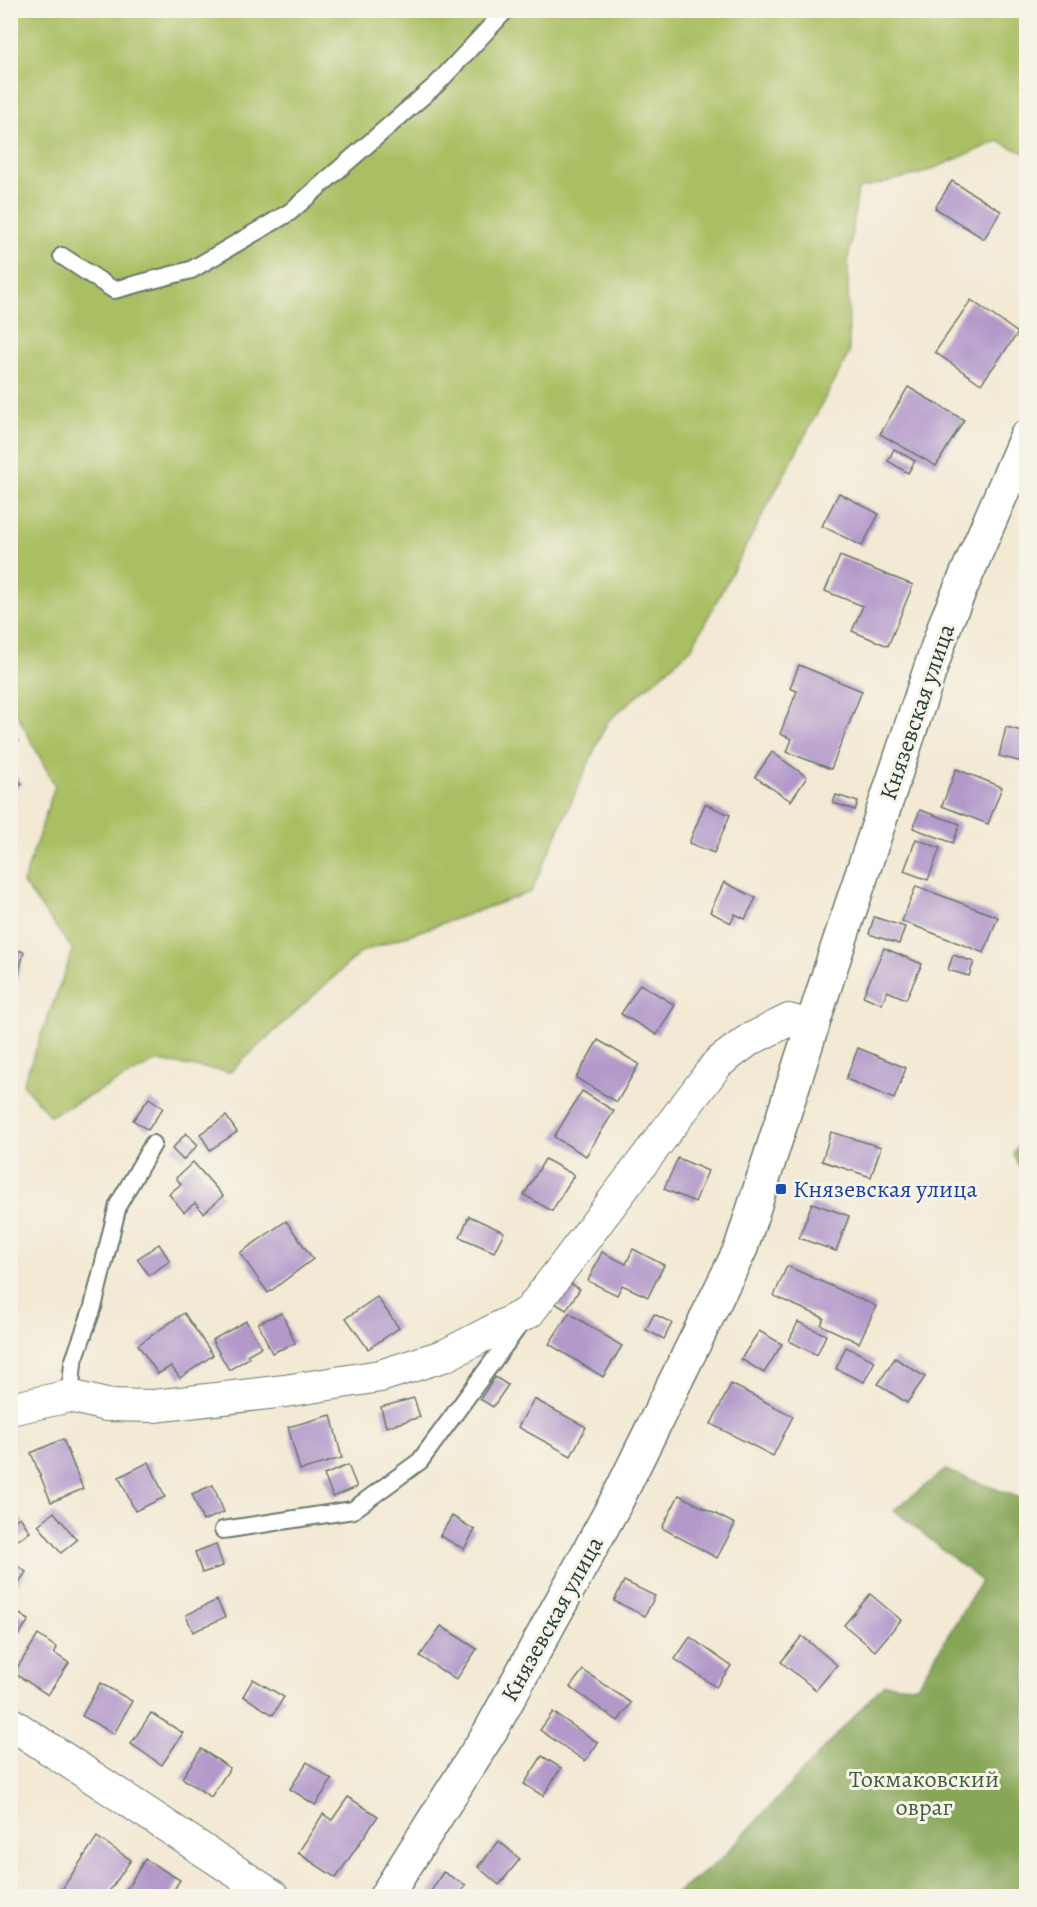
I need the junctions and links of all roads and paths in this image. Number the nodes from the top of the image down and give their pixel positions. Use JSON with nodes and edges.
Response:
{"nodes":[{"id":1,"x":506,"y":10,"type":"edge"},
{"id":2,"x":62,"y":256,"type":"dead end"},
{"id":3,"x":1026,"y":436,"type":"edge"},
{"id":4,"x":813,"y":1027,"type":"junction"},
{"id":5,"x":153,"y":1144,"type":"dead end"},
{"id":6,"x":529,"y":1312,"type":"junction"},
{"id":7,"x":70,"y":1396,"type":"junction"},
{"id":8,"x":10,"y":1409,"type":"edge"},
{"id":9,"x":223,"y":1530,"type":"dead end"},
{"id":10,"x":10,"y":1723,"type":"edge"},
{"id":11,"x":273,"y":1896,"type":"edge"},
{"id":12,"x":386,"y":1896,"type":"edge"}],
"edges":[{"from":1,"to":2,"type":"lane"},
{"from":3,"to":4,"type":"street","name":"Князевская улица"},
{"from":4,"to":6,"type":"street"},
{"from":4,"to":12,"type":"street","name":"Князевская улица"},
{"from":5,"to":7,"type":"lane"},
{"from":6,"to":7,"type":"street"},
{"from":6,"to":9,"type":"lane"},
{"from":7,"to":8,"type":"street"},
{"from":10,"to":11,"type":"street"}]}
